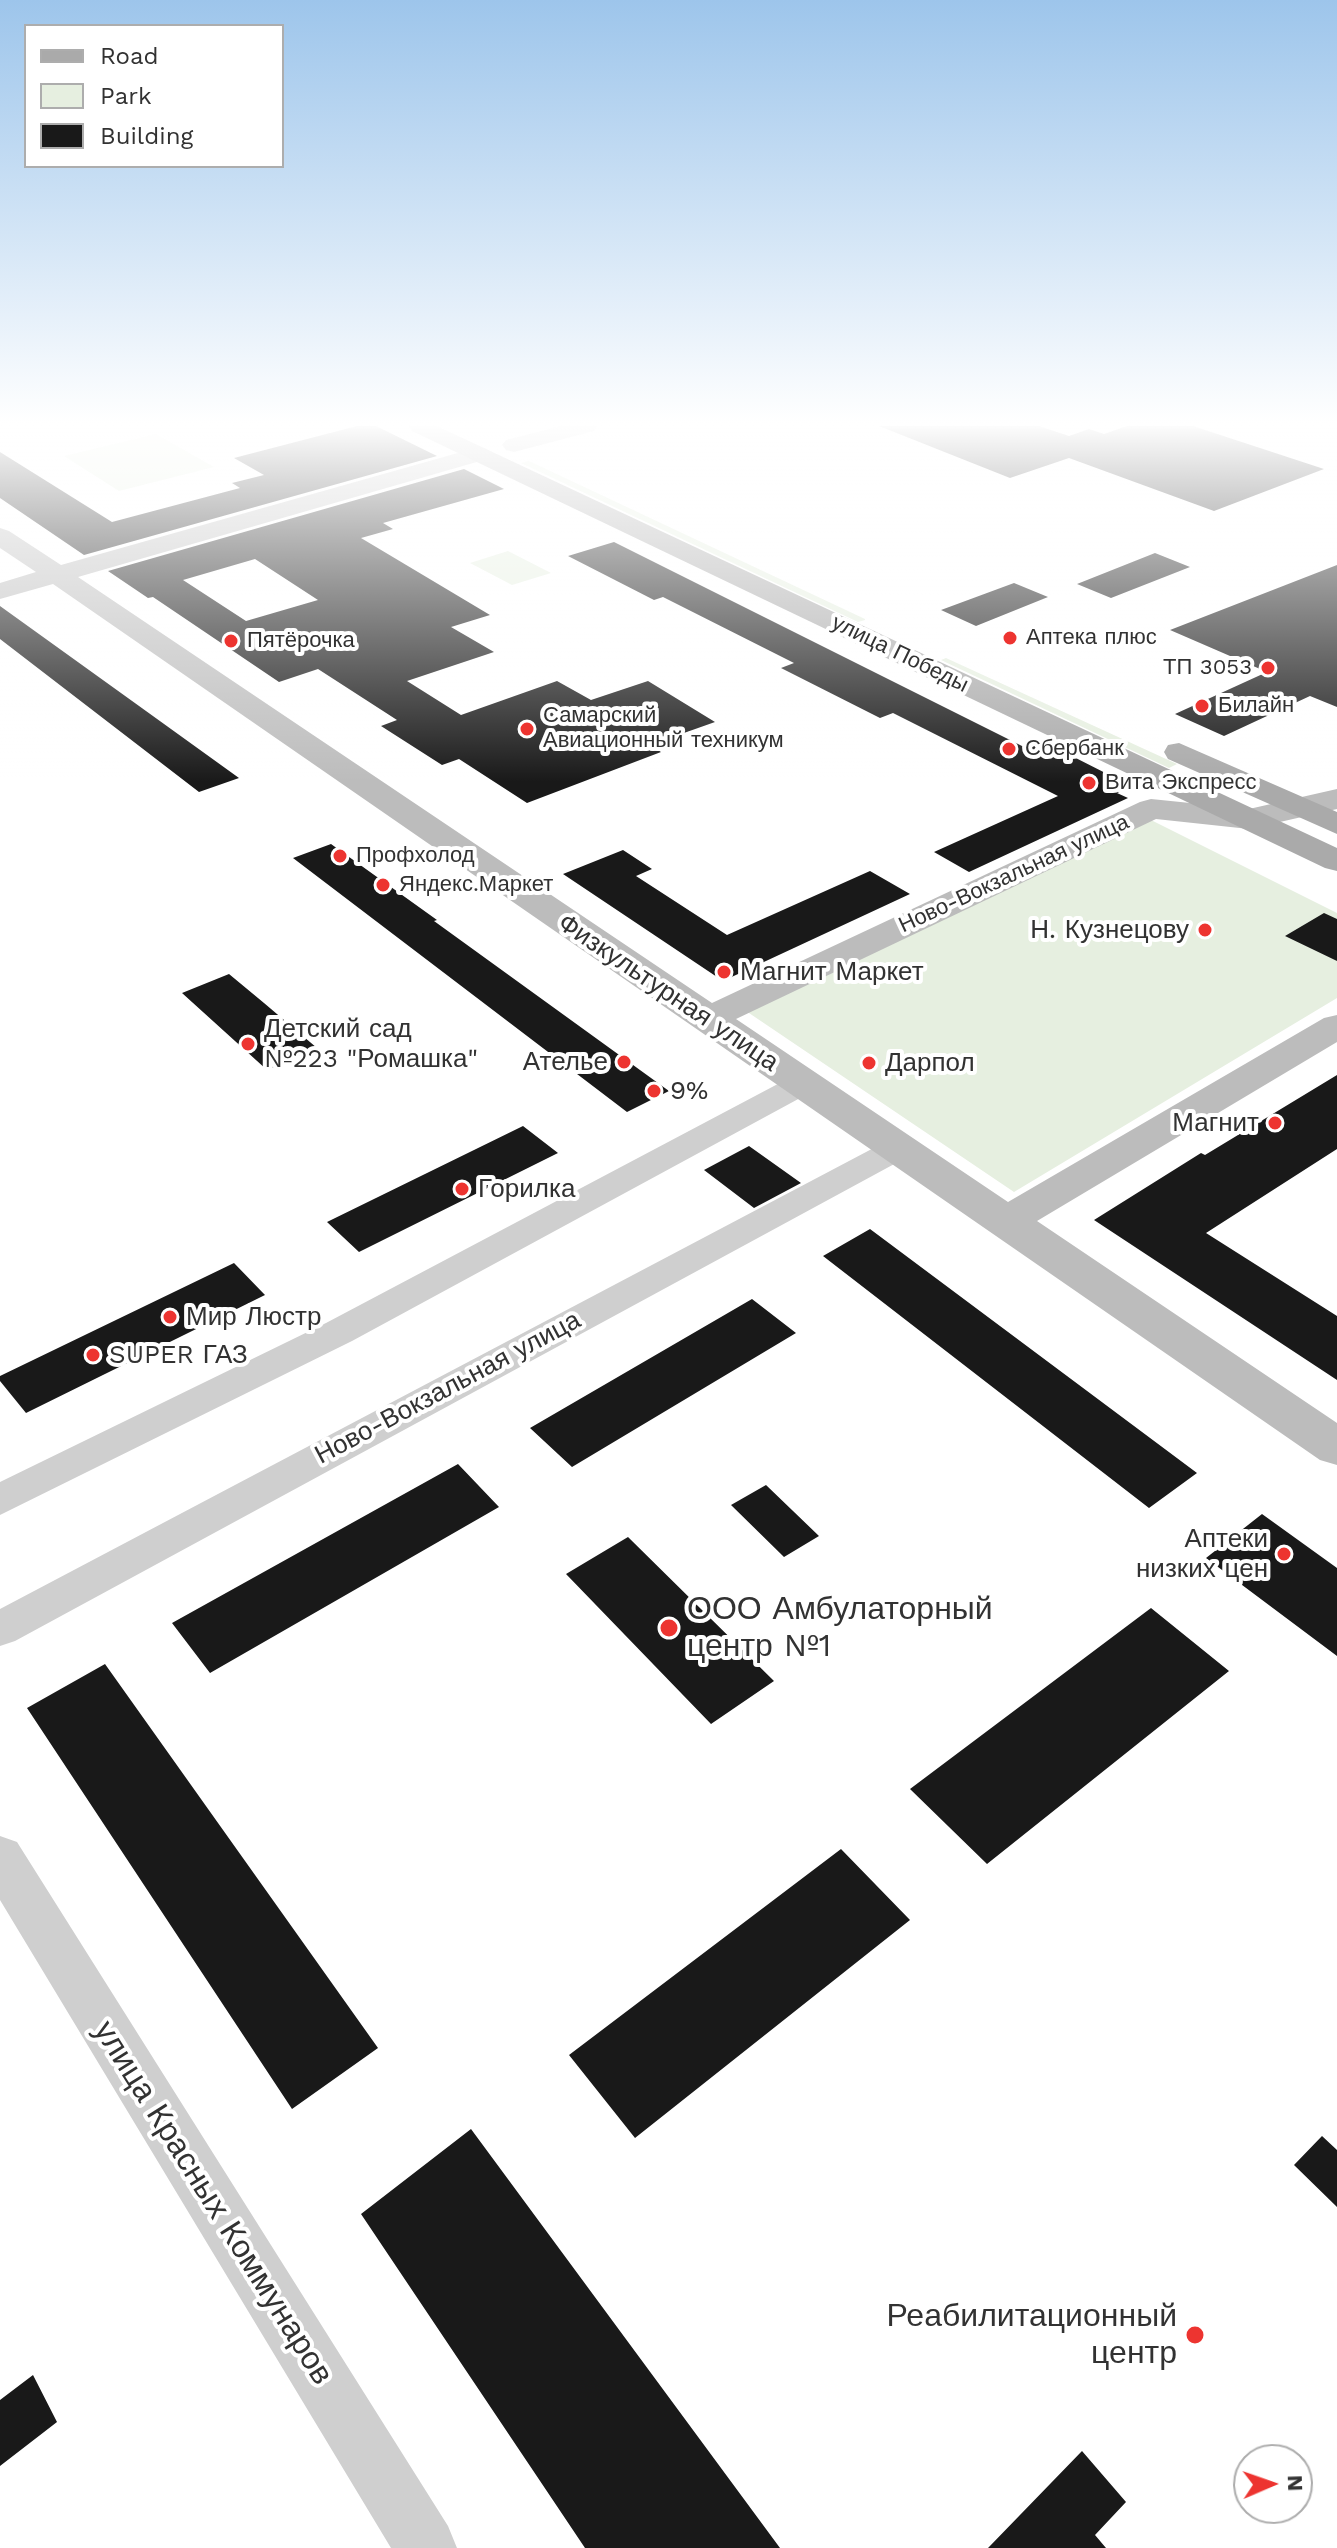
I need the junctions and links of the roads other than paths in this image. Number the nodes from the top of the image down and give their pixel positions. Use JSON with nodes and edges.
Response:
{"nodes":[{"id":1,"x":13,"y":545,"type":"edge"},
{"id":2,"x":163,"y":545,"type":"edge"},
{"id":3,"x":671,"y":545,"type":"edge"},
{"id":4,"x":58,"y":575,"type":"junction"},
{"id":5,"x":0,"y":591,"type":"edge"},
{"id":6,"x":884,"y":616,"type":"dead end"},
{"id":7,"x":850,"y":630,"type":"junction"},
{"id":8,"x":948,"y":645,"type":"dead end"},
{"id":9,"x":910,"y":659,"type":"junction"},
{"id":10,"x":1150,"y":739,"type":"dead end"},
{"id":11,"x":1337,"y":799,"type":"edge"},
{"id":12,"x":1301,"y":808,"type":"junction"},
{"id":13,"x":1249,"y":819,"type":"junction"},
{"id":14,"x":1337,"y":824,"type":"edge"},
{"id":15,"x":1337,"y":861,"type":"edge"},
{"id":16,"x":707,"y":1019,"type":"junction"},
{"id":17,"x":1337,"y":1026,"type":"edge"},
{"id":18,"x":802,"y":1084,"type":"junction"},
{"id":19,"x":897,"y":1149,"type":"junction"},
{"id":20,"x":1006,"y":1221,"type":"junction"},
{"id":21,"x":1337,"y":1447,"type":"edge"},
{"id":22,"x":0,"y":1500,"type":"edge"},
{"id":23,"x":0,"y":1629,"type":"edge"},
{"id":24,"x":0,"y":1857,"type":"edge"},
{"id":25,"x":426,"y":2548,"type":"edge"}],
"edges":[{"from":1,"to":4,"type":"street","name":"Физкультурная улица"},
{"from":2,"to":4,"type":"street"},
{"from":3,"to":7,"type":"main road","name":"улица Победы"},
{"from":4,"to":5,"type":"street"},
{"from":4,"to":16,"type":"street","name":"Физкультурная улица"},
{"from":6,"to":7,"type":"main road"},
{"from":7,"to":9,"type":"main road","name":"улица Победы"},
{"from":8,"to":9,"type":"main road"},
{"from":9,"to":13,"type":"main road","name":"улица Победы"},
{"from":10,"to":12,"type":"main road"},
{"from":11,"to":12,"type":"street","name":"Ново-Вокзальная улица"},
{"from":12,"to":13,"type":"street","name":"Ново-Вокзальная улица"},
{"from":12,"to":14,"type":"main road"},
{"from":13,"to":15,"type":"main road","name":"улица Победы"},
{"from":13,"to":16,"type":"street","name":"Ново-Вокзальная улица"},
{"from":16,"to":18,"type":"street","name":"Физкультурная улица"},
{"from":17,"to":20,"type":"street"},
{"from":18,"to":19,"type":"street","name":"Физкультурная улица"},
{"from":18,"to":22,"type":"street"},
{"from":19,"to":20,"type":"street","name":"Физкультурная улица"},
{"from":19,"to":23,"type":"street","name":"Ново-Вокзальная улица"},
{"from":20,"to":21,"type":"street","name":"Физкультурная улица"},
{"from":24,"to":25,"type":"street","name":"улица Красных Коммунаров"}]}
